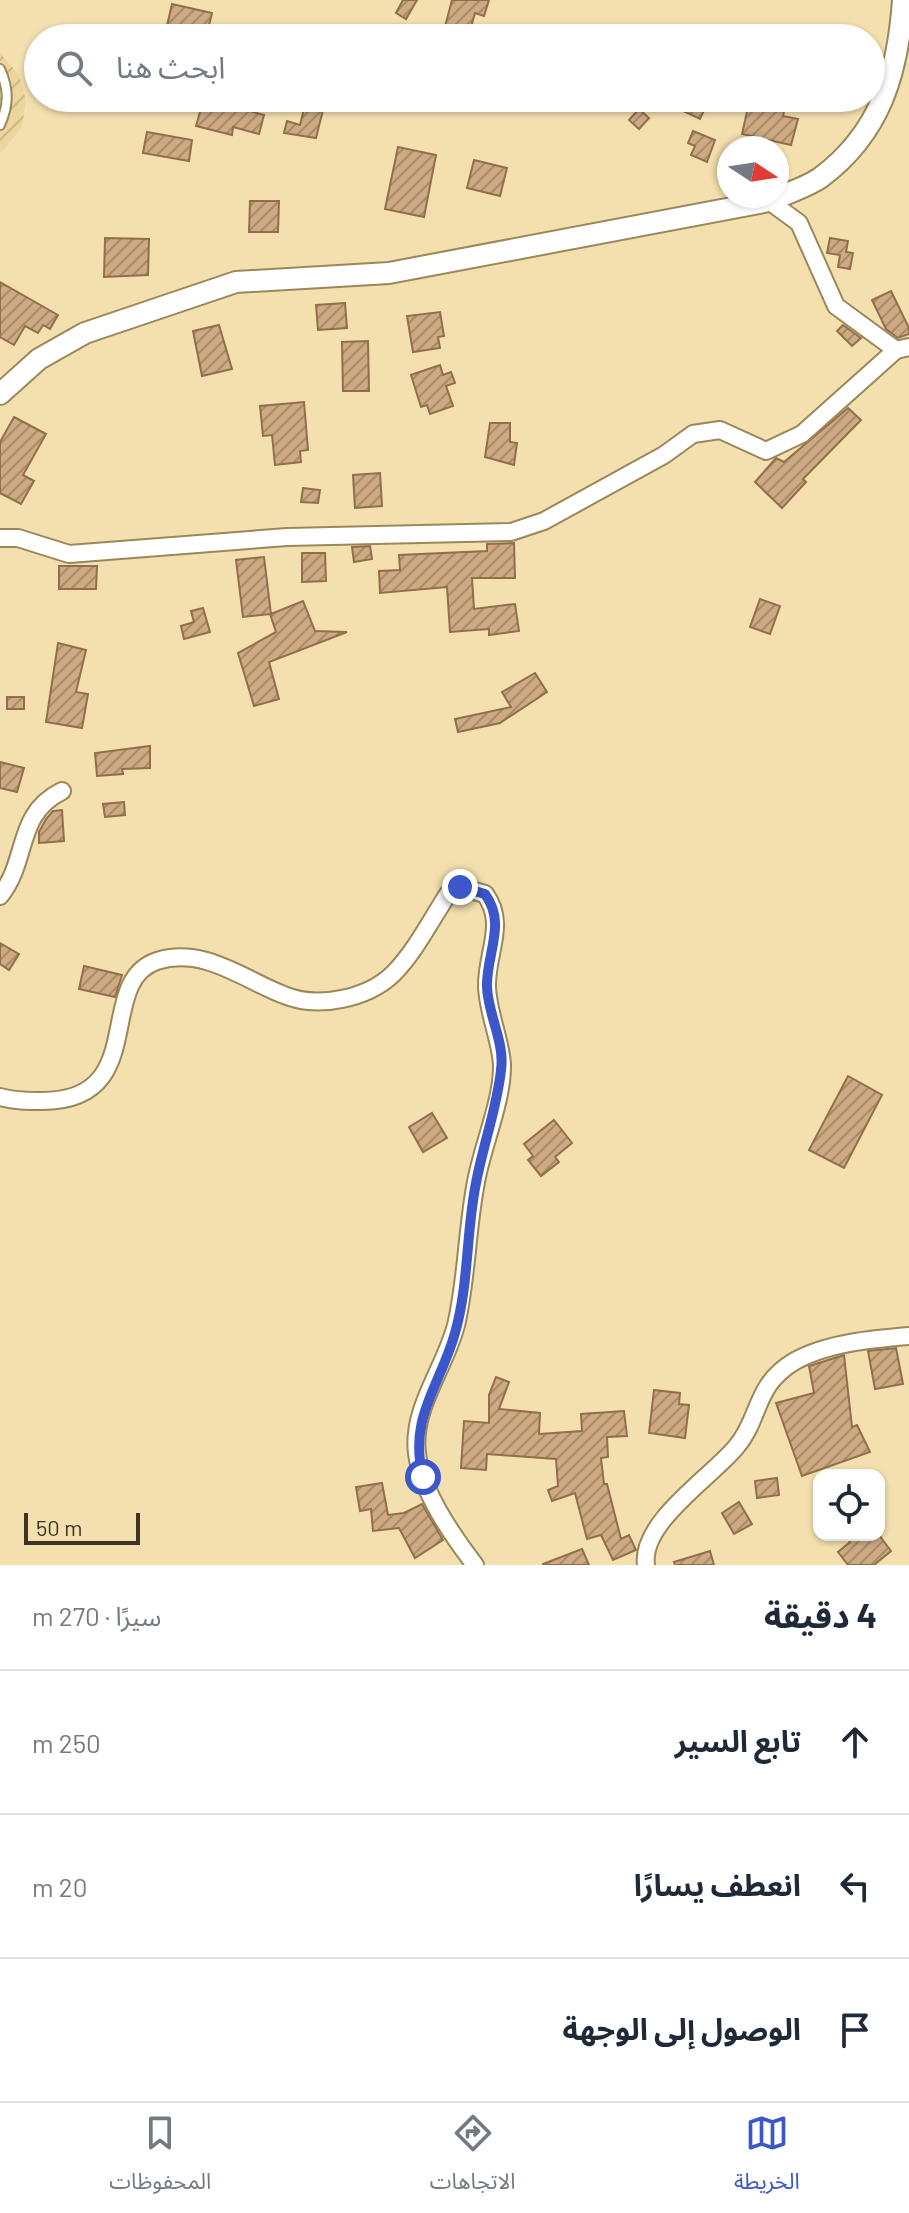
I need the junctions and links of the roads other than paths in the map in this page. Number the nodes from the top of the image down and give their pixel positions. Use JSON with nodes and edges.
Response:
{"nodes":[{"id":1,"x":903,"y":0,"type":"edge"},
{"id":2,"x":0,"y":69,"type":"edge"},
{"id":3,"x":885,"y":99,"type":"edge"},
{"id":4,"x":878,"y":112,"type":"edge"},
{"id":5,"x":0,"y":125,"type":"edge"},
{"id":6,"x":789,"y":192,"type":"edge"},
{"id":7,"x":732,"y":208,"type":"edge"},
{"id":8,"x":779,"y":208,"type":"edge"},
{"id":9,"x":903,"y":348,"type":"edge"},
{"id":10,"x":0,"y":394,"type":"edge"},
{"id":11,"x":0,"y":538,"type":"edge"},
{"id":12,"x":62,"y":791,"type":"dead end"},
{"id":13,"x":0,"y":896,"type":"edge"},
{"id":14,"x":0,"y":1097,"type":"edge"},
{"id":15,"x":909,"y":1336,"type":"edge"},
{"id":16,"x":475,"y":1565,"type":"edge"},
{"id":17,"x":646,"y":1565,"type":"edge"}],
"edges":[{"from":1,"to":3,"type":"street"},
{"from":2,"to":5,"type":"lane"},
{"from":4,"to":6,"type":"street"},
{"from":7,"to":10,"type":"street"},
{"from":8,"to":9,"type":"street"},
{"from":9,"to":11,"type":"street"},
{"from":12,"to":13,"type":"street"},
{"from":14,"to":16,"type":"street"},
{"from":15,"to":17,"type":"street"}]}
